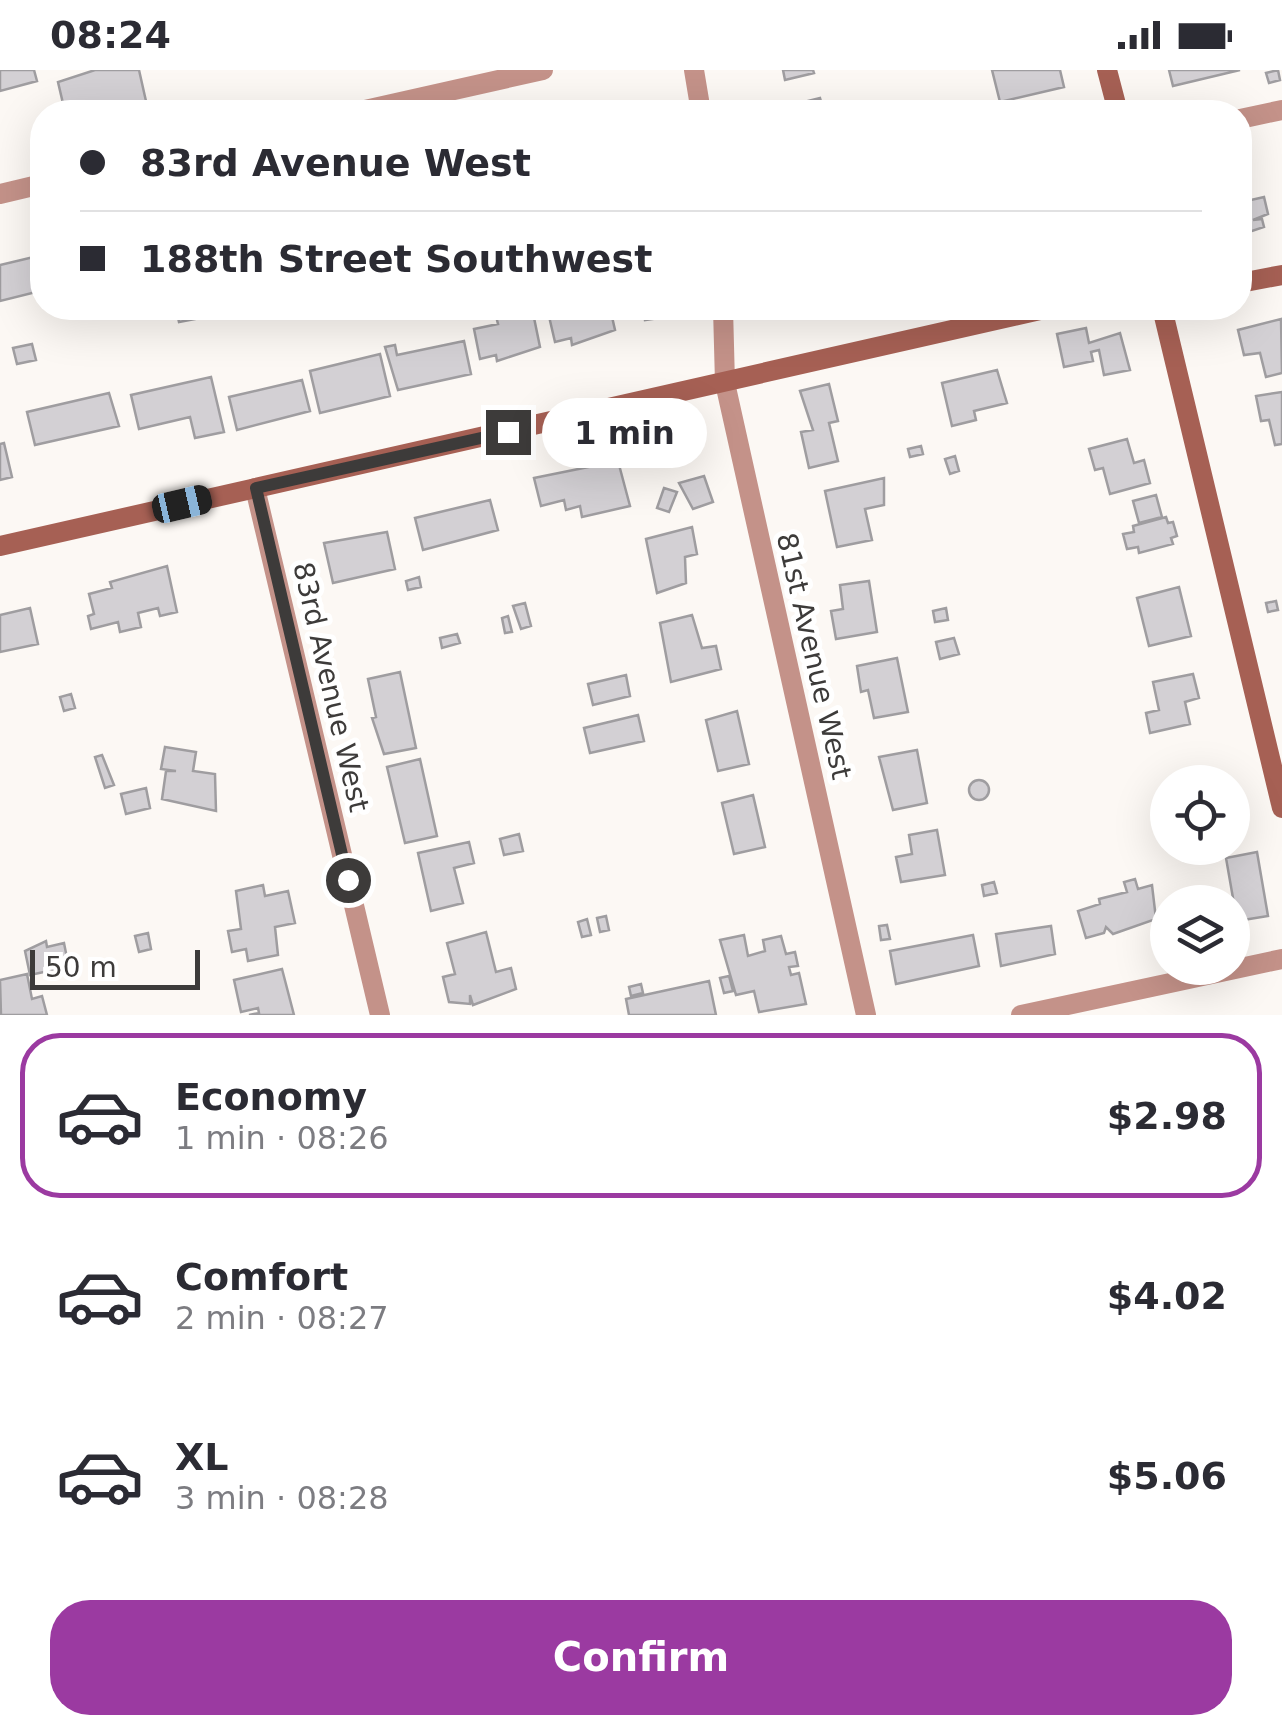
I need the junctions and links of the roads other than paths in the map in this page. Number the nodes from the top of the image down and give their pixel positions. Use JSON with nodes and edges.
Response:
{"nodes":[{"id":1,"x":543,"y":70,"type":"edge"},
{"id":2,"x":694,"y":70,"type":"edge"},
{"id":3,"x":1107,"y":70,"type":"edge"},
{"id":4,"x":409,"y":100,"type":"edge"},
{"id":5,"x":699,"y":100,"type":"edge"},
{"id":6,"x":1115,"y":100,"type":"edge"},
{"id":7,"x":1282,"y":110,"type":"edge"},
{"id":8,"x":1252,"y":116,"type":"edge"},
{"id":9,"x":30,"y":187,"type":"edge"},
{"id":10,"x":0,"y":194,"type":"edge"},
{"id":11,"x":1282,"y":275,"type":"edge"},
{"id":12,"x":1252,"y":280,"type":"edge"},
{"id":13,"x":723,"y":320,"type":"edge"},
{"id":14,"x":998,"y":320,"type":"edge"},
{"id":15,"x":1165,"y":320,"type":"edge"},
{"id":16,"x":725,"y":384,"type":"junction"},
{"id":17,"x":256,"y":488,"type":"junction"},
{"id":18,"x":0,"y":546,"type":"edge"},
{"id":19,"x":1278,"y":774,"type":"edge"},
{"id":20,"x":1282,"y":808,"type":"edge"},
{"id":21,"x":1282,"y":959,"type":"edge"},
{"id":22,"x":380,"y":1015,"type":"edge"},
{"id":23,"x":866,"y":1015,"type":"edge"},
{"id":24,"x":1021,"y":1015,"type":"edge"}],
"edges":[{"from":1,"to":4,"type":"street"},
{"from":2,"to":5,"type":"street"},
{"from":3,"to":6,"type":"street"},
{"from":7,"to":8,"type":"street"},
{"from":9,"to":10,"type":"street"},
{"from":11,"to":12,"type":"street"},
{"from":13,"to":16,"type":"street","name":"81st Avenue West"},
{"from":14,"to":16,"type":"street"},
{"from":15,"to":19,"type":"street"},
{"from":16,"to":17,"type":"street"},
{"from":16,"to":23,"type":"street","name":"81st Avenue West"},
{"from":17,"to":18,"type":"street"},
{"from":17,"to":22,"type":"street","name":"83rd Avenue West"},
{"from":19,"to":20,"type":"street"},
{"from":21,"to":24,"type":"street"}]}
